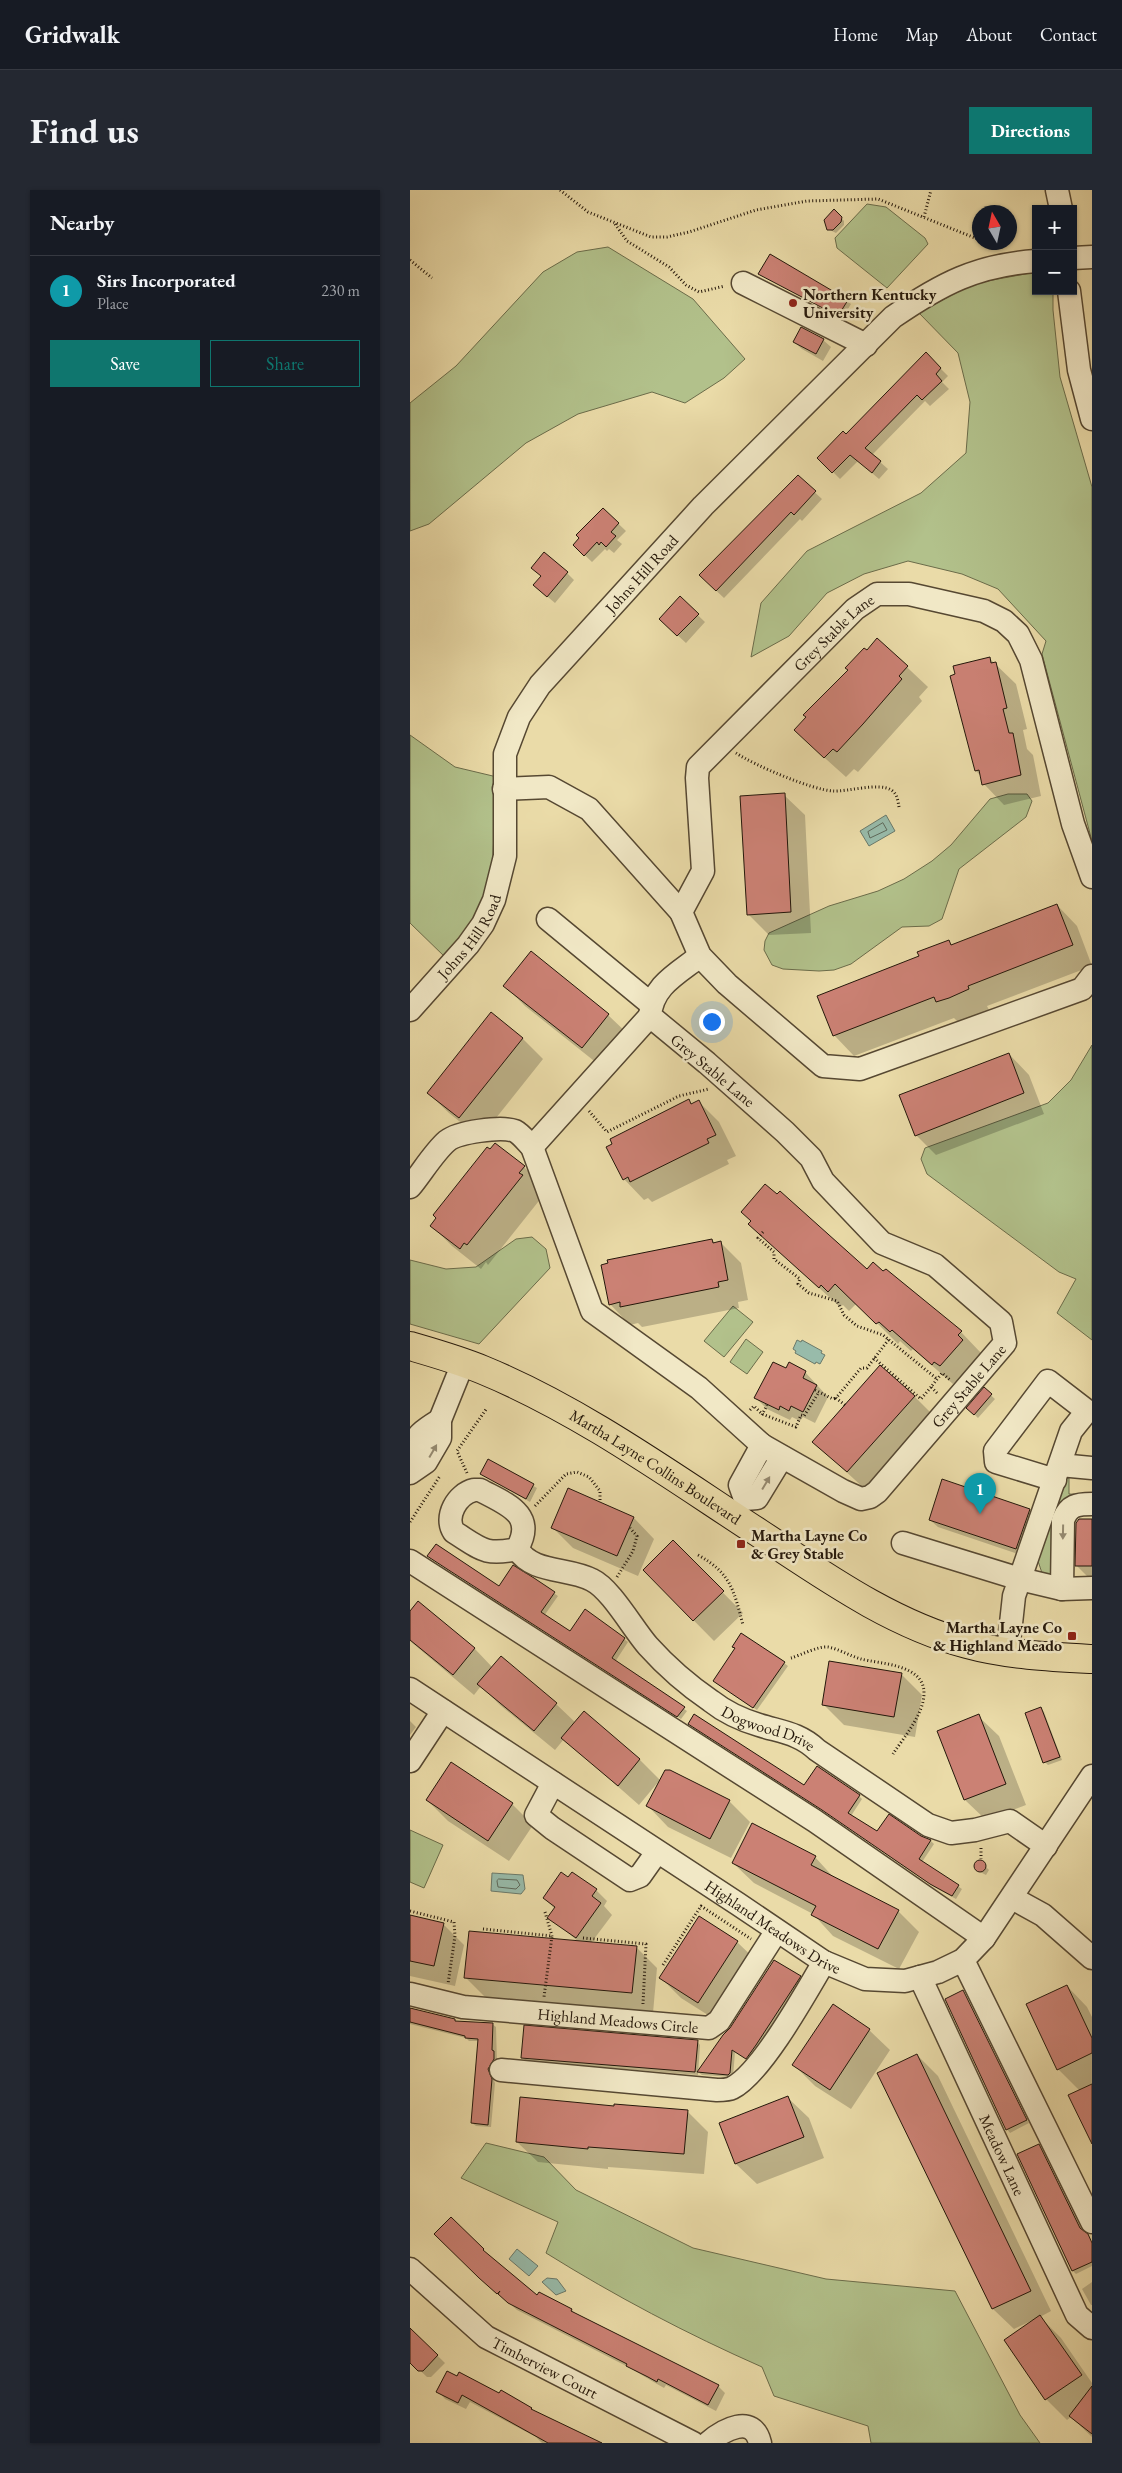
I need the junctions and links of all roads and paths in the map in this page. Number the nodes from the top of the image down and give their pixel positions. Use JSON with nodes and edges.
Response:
{"nodes":[{"id":1,"x":560,"y":190,"type":"edge"},
{"id":2,"x":931,"y":190,"type":"edge"},
{"id":3,"x":1057,"y":190,"type":"edge"},
{"id":4,"x":1060,"y":205,"type":"edge"},
{"id":5,"x":924,"y":217,"type":"junction"},
{"id":6,"x":615,"y":224,"type":"junction"},
{"id":7,"x":972,"y":237,"type":"edge"},
{"id":8,"x":1092,"y":257,"type":"edge"},
{"id":9,"x":1077,"y":258,"type":"edge"},
{"id":10,"x":410,"y":260,"type":"edge"},
{"id":11,"x":1032,"y":261,"type":"edge"},
{"id":12,"x":432,"y":278,"type":"dead end"},
{"id":13,"x":743,"y":283,"type":"joint"},
{"id":14,"x":1070,"y":295,"type":"edge"},
{"id":15,"x":866,"y":345,"type":"junction"},
{"id":16,"x":1092,"y":419,"type":"edge"},
{"id":17,"x":721,"y":743,"type":"junction"},
{"id":18,"x":504,"y":789,"type":"junction"},
{"id":19,"x":899,"y":807,"type":"dead end"},
{"id":20,"x":1092,"y":878,"type":"edge"},
{"id":21,"x":681,"y":912,"type":"junction"},
{"id":22,"x":548,"y":919,"type":"dead end"},
{"id":23,"x":700,"y":956,"type":"junction"},
{"id":24,"x":1092,"y":976,"type":"edge"},
{"id":25,"x":410,"y":1010,"type":"edge"},
{"id":26,"x":650,"y":1010,"type":"junction"},
{"id":27,"x":727,"y":1080,"type":"junction"},
{"id":28,"x":577,"y":1097,"type":"junction"},
{"id":29,"x":532,"y":1147,"type":"junction"},
{"id":30,"x":410,"y":1187,"type":"edge"},
{"id":31,"x":763,"y":1232,"type":"dead end"},
{"id":32,"x":889,"y":1340,"type":"junction"},
{"id":33,"x":410,"y":1346,"type":"edge"},
{"id":34,"x":874,"y":1358,"type":"junction"},
{"id":35,"x":463,"y":1363,"type":"junction"},
{"id":36,"x":937,"y":1379,"type":"dead end"},
{"id":37,"x":931,"y":1387,"type":"dead end"},
{"id":38,"x":815,"y":1390,"type":"dead end"},
{"id":39,"x":819,"y":1392,"type":"junction"},
{"id":40,"x":836,"y":1398,"type":"junction"},
{"id":41,"x":845,"y":1405,"type":"dead end"},
{"id":42,"x":487,"y":1408,"type":"dead end"},
{"id":43,"x":440,"y":1420,"type":"junction"},
{"id":44,"x":738,"y":1423,"type":"junction"},
{"id":45,"x":762,"y":1445,"type":"junction"},
{"id":46,"x":457,"y":1451,"type":"junction"},
{"id":47,"x":410,"y":1453,"type":"edge"},
{"id":48,"x":782,"y":1457,"type":"junction"},
{"id":49,"x":452,"y":1459,"type":"dead end"},
{"id":50,"x":1092,"y":1468,"type":"edge"},
{"id":51,"x":410,"y":1473,"type":"edge"},
{"id":52,"x":442,"y":1475,"type":"dead end"},
{"id":53,"x":474,"y":1490,"type":"junction"},
{"id":54,"x":600,"y":1502,"type":"dead end"},
{"id":55,"x":1092,"y":1504,"type":"edge"},
{"id":56,"x":740,"y":1508,"type":"junction"},
{"id":57,"x":522,"y":1520,"type":"junction"},
{"id":58,"x":410,"y":1522,"type":"edge"},
{"id":59,"x":630,"y":1528,"type":"dead end"},
{"id":60,"x":903,"y":1543,"type":"dead end"},
{"id":61,"x":517,"y":1549,"type":"junction"},
{"id":62,"x":698,"y":1555,"type":"dead end"},
{"id":63,"x":410,"y":1561,"type":"edge"},
{"id":64,"x":1020,"y":1579,"type":"junction"},
{"id":65,"x":1092,"y":1588,"type":"edge"},
{"id":66,"x":1062,"y":1589,"type":"junction"},
{"id":67,"x":607,"y":1592,"type":"junction"},
{"id":68,"x":742,"y":1625,"type":"dead end"},
{"id":69,"x":1008,"y":1652,"type":"junction"},
{"id":70,"x":791,"y":1658,"type":"dead end"},
{"id":71,"x":1092,"y":1659,"type":"edge"},
{"id":72,"x":410,"y":1689,"type":"edge"},
{"id":73,"x":443,"y":1711,"type":"junction"},
{"id":74,"x":893,"y":1754,"type":"dead end"},
{"id":75,"x":410,"y":1761,"type":"edge"},
{"id":76,"x":1092,"y":1776,"type":"edge"},
{"id":77,"x":553,"y":1783,"type":"junction"},
{"id":78,"x":1046,"y":1846,"type":"junction"},
{"id":79,"x":657,"y":1852,"type":"junction"},
{"id":80,"x":1012,"y":1898,"type":"junction"},
{"id":81,"x":410,"y":1911,"type":"edge"},
{"id":82,"x":545,"y":1912,"type":"dead end"},
{"id":83,"x":483,"y":1929,"type":"dead end"},
{"id":84,"x":552,"y":1936,"type":"junction"},
{"id":85,"x":583,"y":1938,"type":"dead end"},
{"id":86,"x":984,"y":1938,"type":"junction"},
{"id":87,"x":772,"y":1940,"type":"junction"},
{"id":88,"x":1092,"y":1958,"type":"edge"},
{"id":89,"x":962,"y":1960,"type":"junction"},
{"id":90,"x":824,"y":1962,"type":"junction"},
{"id":91,"x":663,"y":1965,"type":"dead end"},
{"id":92,"x":920,"y":1977,"type":"junction"},
{"id":93,"x":410,"y":1994,"type":"edge"},
{"id":94,"x":445,"y":2002,"type":"junction"},
{"id":95,"x":542,"y":2012,"type":"junction"},
{"id":96,"x":642,"y":2022,"type":"junction"},
{"id":97,"x":501,"y":2070,"type":"dead end"},
{"id":98,"x":1092,"y":2222,"type":"edge"},
{"id":99,"x":410,"y":2269,"type":"edge"},
{"id":100,"x":1092,"y":2328,"type":"edge"},
{"id":101,"x":692,"y":2443,"type":"edge"},
{"id":102,"x":708,"y":2443,"type":"edge"},
{"id":103,"x":760,"y":2443,"type":"edge"}],
"edges":[{"from":1,"to":6,"type":"path"},
{"from":2,"to":5,"type":"path"},
{"from":3,"to":4,"type":"street"},
{"from":5,"to":6,"type":"path"},
{"from":5,"to":7,"type":"path"},
{"from":6,"to":13,"type":"path"},
{"from":8,"to":9,"type":"street"},
{"from":10,"to":12,"type":"path"},
{"from":11,"to":15,"type":"street","name":"Johns Hill Road"},
{"from":13,"to":15,"type":"street"},
{"from":14,"to":16,"type":"street"},
{"from":15,"to":18,"type":"street","name":"Johns Hill Road"},
{"from":17,"to":19,"type":"path"},
{"from":17,"to":20,"type":"street","name":"Grey Stable Lane"},
{"from":17,"to":21,"type":"street","name":"Grey Stable Lane"},
{"from":18,"to":21,"type":"street"},
{"from":18,"to":25,"type":"street","name":"Johns Hill Road"},
{"from":21,"to":23,"type":"street"},
{"from":22,"to":26,"type":"street","name":"Grey Stable Lane"},
{"from":23,"to":24,"type":"street"},
{"from":23,"to":26,"type":"street"},
{"from":26,"to":27,"type":"street","name":"Grey Stable Lane"},
{"from":26,"to":28,"type":"street"},
{"from":27,"to":28,"type":"path"},
{"from":27,"to":48,"type":"street","name":"Grey Stable Lane"},
{"from":28,"to":29,"type":"street"},
{"from":29,"to":30,"type":"street","name":"Grey Stable Lane"},
{"from":29,"to":44,"type":"street","name":"Grey Stable Lane"},
{"from":31,"to":32,"type":"path"},
{"from":32,"to":34,"type":"path"},
{"from":32,"to":36,"type":"path"},
{"from":33,"to":35,"type":"main road","name":"Martha Layne Collins Boulevard"},
{"from":34,"to":37,"type":"path"},
{"from":34,"to":40,"type":"path"},
{"from":35,"to":43,"type":"street"},
{"from":35,"to":56,"type":"main road","name":"Martha Layne Collins Boulevard"},
{"from":38,"to":39,"type":"path"},
{"from":39,"to":40,"type":"path"},
{"from":39,"to":44,"type":"path"},
{"from":40,"to":41,"type":"path"},
{"from":42,"to":46,"type":"path"},
{"from":43,"to":47,"type":"street"},
{"from":51,"to":43,"type":"street","one_way":true},
{"from":44,"to":45,"type":"street","name":"Grey Stable Lane"},
{"from":45,"to":48,"type":"street","name":"Grey Stable Lane"},
{"from":45,"to":56,"type":"street"},
{"from":46,"to":49,"type":"path"},
{"from":46,"to":53,"type":"path"},
{"from":56,"to":48,"type":"street","one_way":true},
{"from":50,"to":64,"type":"street"},
{"from":52,"to":58,"type":"path"},
{"from":53,"to":57,"type":"street"},
{"from":53,"to":61,"type":"street"},
{"from":54,"to":57,"type":"path"},
{"from":55,"to":66,"type":"street","one_way":true},
{"from":56,"to":69,"type":"main road","name":"Martha Layne Collins Boulevard"},
{"from":57,"to":61,"type":"street"},
{"from":59,"to":67,"type":"path"},
{"from":60,"to":64,"type":"street"},
{"from":61,"to":67,"type":"street","name":"Dogwood Drive"},
{"from":62,"to":68,"type":"path"},
{"from":63,"to":86,"type":"street"},
{"from":64,"to":66,"type":"street"},
{"from":64,"to":69,"type":"street"},
{"from":65,"to":66,"type":"street"},
{"from":67,"to":78,"type":"street","name":"Dogwood Drive"},
{"from":69,"to":71,"type":"main road","name":"Martha Layne Collins Boulevard"},
{"from":70,"to":74,"type":"path"},
{"from":72,"to":73,"type":"street","name":"Highland Meadows Drive"},
{"from":73,"to":75,"type":"street"},
{"from":73,"to":77,"type":"street","name":"Highland Meadows Drive"},
{"from":76,"to":78,"type":"street","name":"Highland Meadows Drive"},
{"from":77,"to":79,"type":"street","name":"Highland Meadows Drive"},
{"from":77,"to":79,"type":"street"},
{"from":78,"to":80,"type":"street","name":"Highland Meadows Drive"},
{"from":79,"to":87,"type":"street","name":"Highland Meadows Drive"},
{"from":80,"to":86,"type":"street","name":"Highland Meadows Drive"},
{"from":80,"to":88,"type":"street"},
{"from":81,"to":94,"type":"path"},
{"from":82,"to":84,"type":"path"},
{"from":83,"to":84,"type":"path"},
{"from":84,"to":95,"type":"path"},
{"from":85,"to":96,"type":"path"},
{"from":86,"to":89,"type":"street","name":"Highland Meadows Drive"},
{"from":87,"to":90,"type":"street","name":"Highland Meadows Drive"},
{"from":87,"to":91,"type":"path"},
{"from":87,"to":96,"type":"street","name":"Highland Meadows Circle"},
{"from":89,"to":92,"type":"street","name":"Highland Meadows Drive"},
{"from":89,"to":98,"type":"street"},
{"from":90,"to":92,"type":"street","name":"Highland Meadows Drive"},
{"from":90,"to":97,"type":"street"},
{"from":92,"to":100,"type":"street","name":"Meadow Lane"},
{"from":93,"to":94,"type":"street","name":"Highland Meadows Circle"},
{"from":94,"to":95,"type":"street","name":"Highland Meadows Circle"},
{"from":95,"to":96,"type":"street","name":"Highland Meadows Circle"},
{"from":99,"to":101,"type":"street","name":"Timberview Court"},
{"from":102,"to":103,"type":"street"}]}
